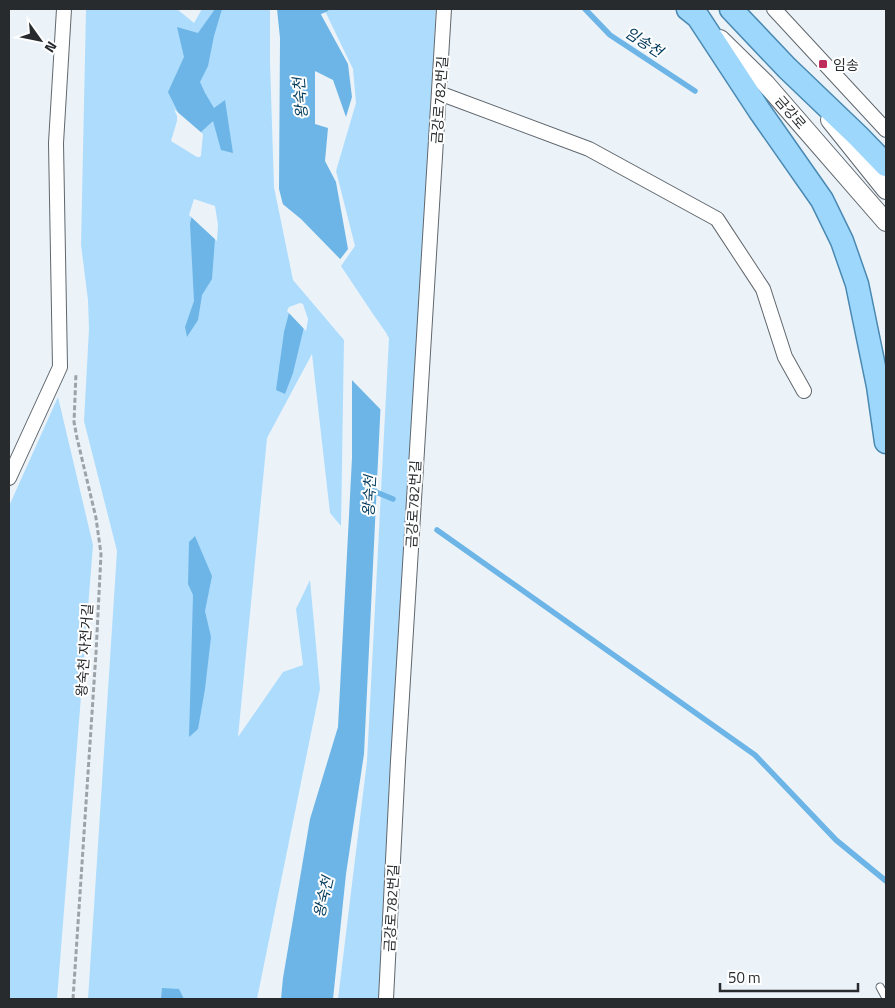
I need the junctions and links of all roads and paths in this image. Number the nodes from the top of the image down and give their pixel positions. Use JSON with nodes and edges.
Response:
{"nodes":[{"id":1,"x":64,"y":9,"type":"edge"},
{"id":2,"x":444,"y":9,"type":"edge"},
{"id":3,"x":731,"y":9,"type":"edge"},
{"id":4,"x":774,"y":9,"type":"edge"},
{"id":5,"x":693,"y":13,"type":"edge"},
{"id":6,"x":787,"y":68,"type":"junction"},
{"id":7,"x":439,"y":93,"type":"junction"},
{"id":8,"x":886,"y":130,"type":"edge"},
{"id":9,"x":886,"y":165,"type":"edge"},
{"id":10,"x":886,"y":190,"type":"edge"},
{"id":11,"x":886,"y":222,"type":"edge"},
{"id":12,"x":76,"y":365,"type":"dead end"},
{"id":13,"x":804,"y":391,"type":"dead end"},
{"id":14,"x":886,"y":442,"type":"edge"},
{"id":15,"x":9,"y":478,"type":"edge"},
{"id":16,"x":880,"y":987,"type":"dead end"},
{"id":17,"x":886,"y":998,"type":"edge"},
{"id":18,"x":73,"y":999,"type":"edge"},
{"id":19,"x":386,"y":999,"type":"edge"}],
"edges":[{"from":1,"to":15,"type":"street"},
{"from":2,"to":7,"type":"street","name":"금강로782번길"},
{"from":3,"to":6,"type":"main road","name":"금강로"},
{"from":4,"to":8,"type":"street"},
{"from":5,"to":11,"type":"street","name":"금강로"},
{"from":5,"to":14,"type":"main road"},
{"from":6,"to":9,"type":"main road"},
{"from":6,"to":10,"type":"street","name":"금강로"},
{"from":7,"to":13,"type":"street"},
{"from":7,"to":19,"type":"street","name":"금강로782번길"},
{"from":12,"to":18,"type":"path","name":"왕숙천 자전거길"},
{"from":16,"to":17,"type":"lane"}]}
